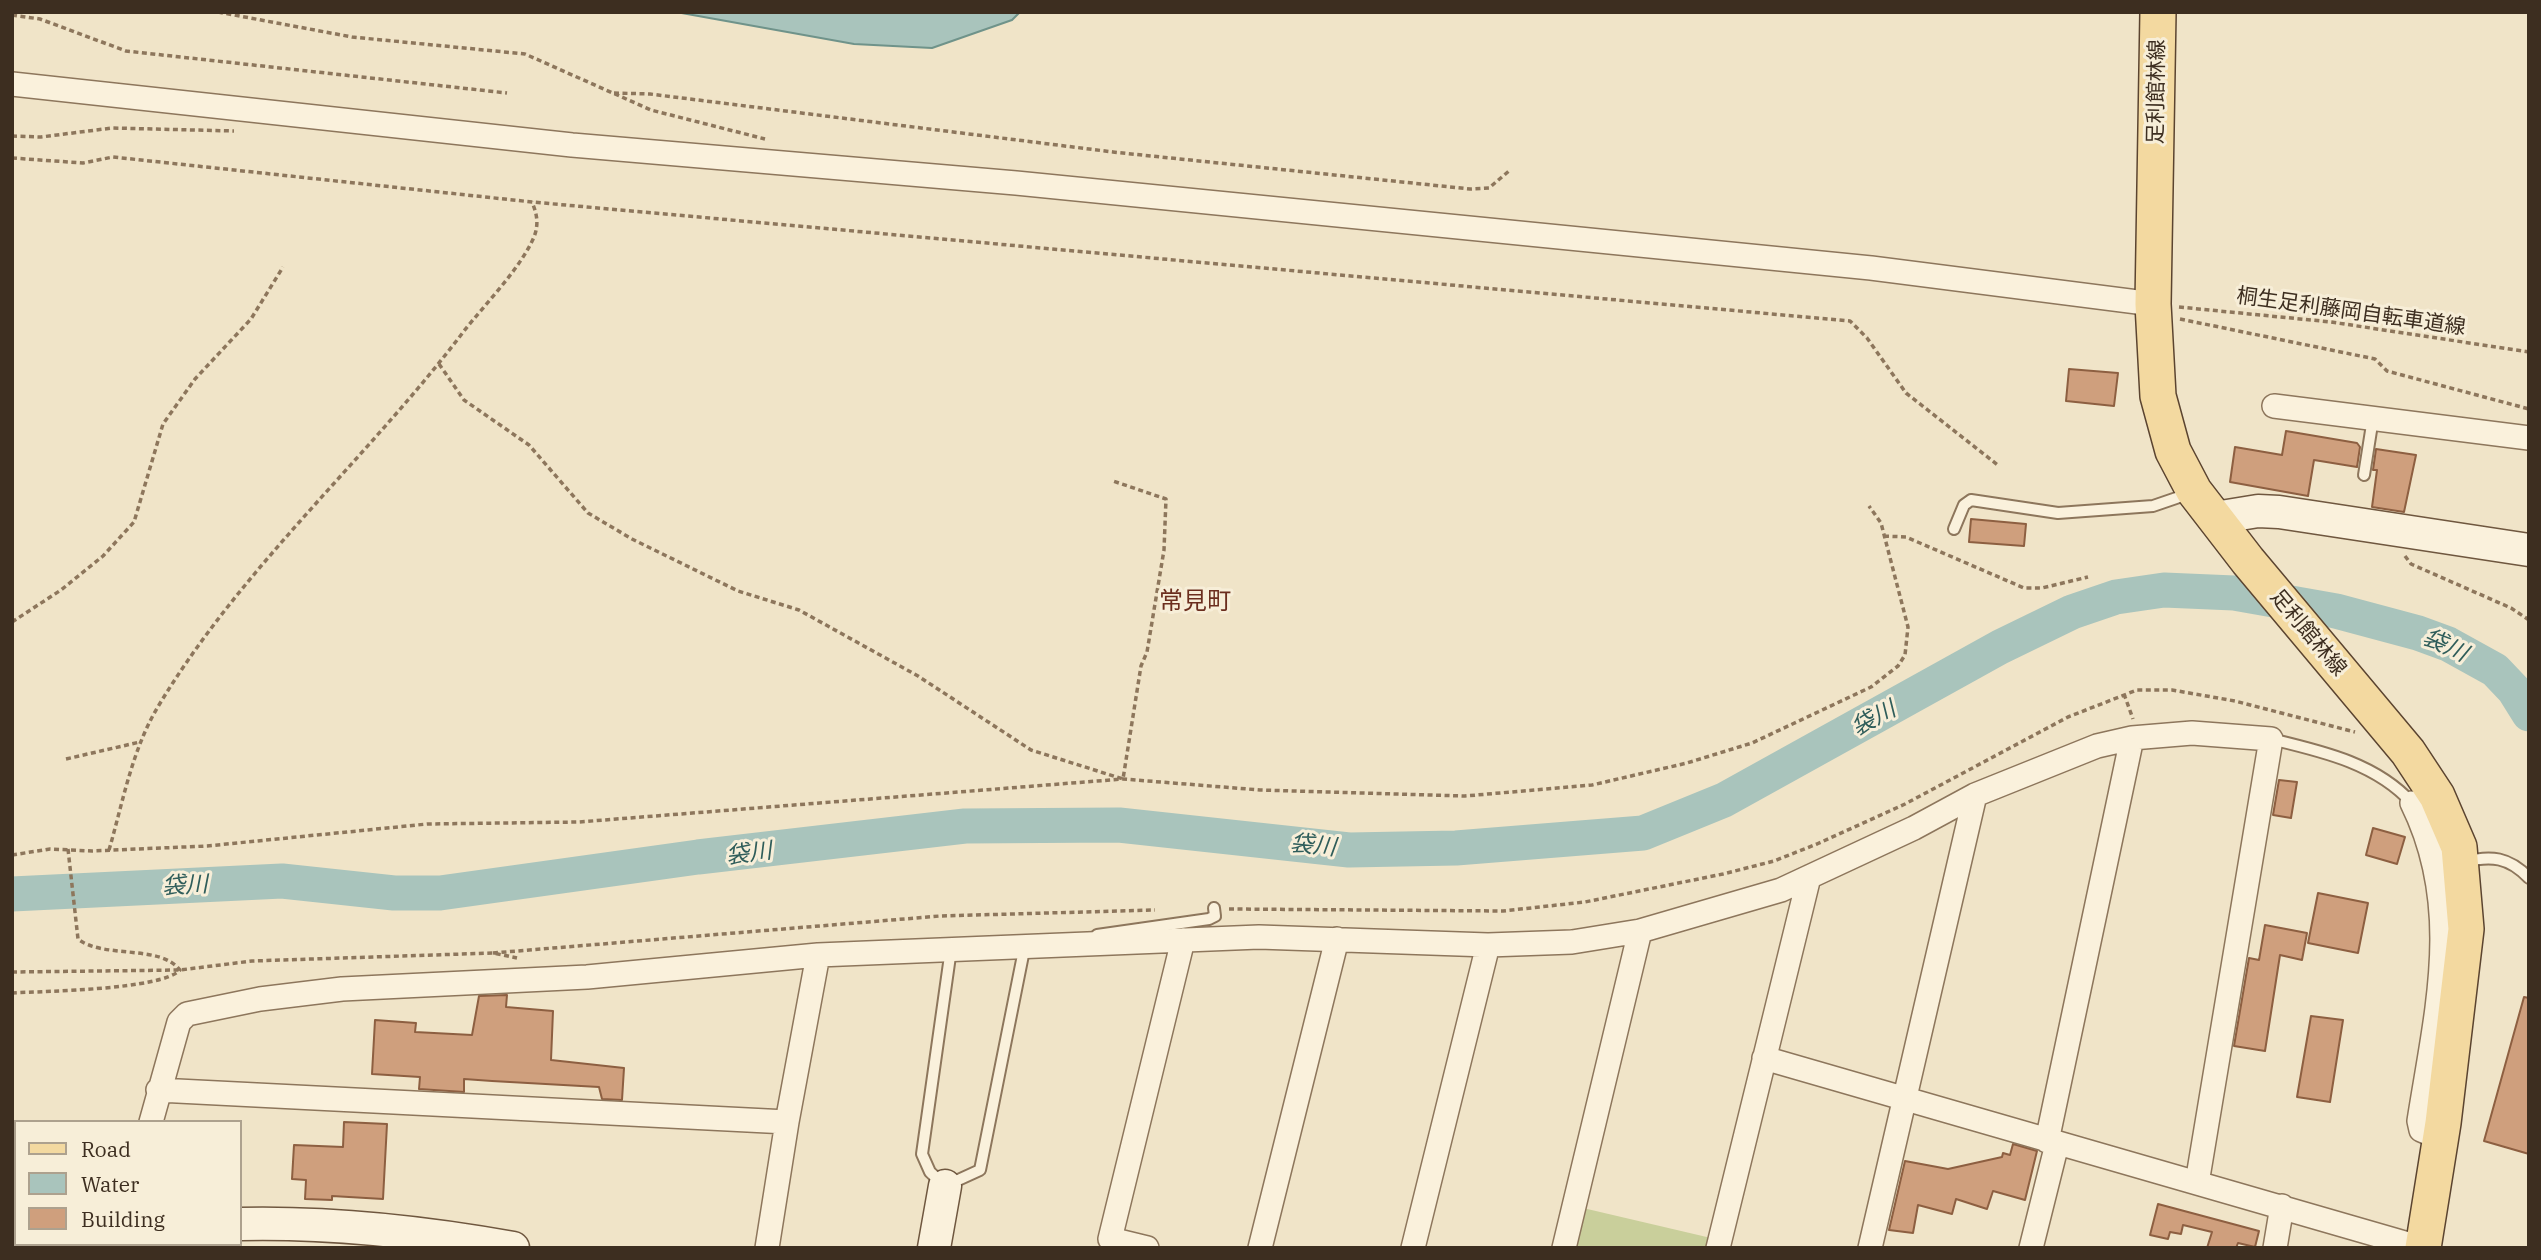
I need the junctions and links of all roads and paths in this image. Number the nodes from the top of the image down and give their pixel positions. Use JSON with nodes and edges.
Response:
{"nodes":[{"id":1,"x":218,"y":12,"type":"edge"},
{"id":2,"x":2158,"y":12,"type":"edge"},
{"id":3,"x":12,"y":15,"type":"edge"},
{"id":4,"x":12,"y":84,"type":"edge"},
{"id":5,"x":508,"y":93,"type":"dead end"},
{"id":6,"x":614,"y":93,"type":"junction"},
{"id":7,"x":244,"y":131,"type":"dead end"},
{"id":8,"x":12,"y":136,"type":"edge"},
{"id":9,"x":771,"y":141,"type":"dead end"},
{"id":10,"x":12,"y":158,"type":"edge"},
{"id":11,"x":1509,"y":171,"type":"dead end"},
{"id":12,"x":532,"y":202,"type":"junction"},
{"id":13,"x":283,"y":267,"type":"dead end"},
{"id":14,"x":2161,"y":303,"type":"junction"},
{"id":15,"x":2529,"y":352,"type":"edge"},
{"id":16,"x":439,"y":364,"type":"junction"},
{"id":17,"x":2274,"y":406,"type":"dead end"},
{"id":18,"x":2529,"y":409,"type":"edge"},
{"id":19,"x":2373,"y":418,"type":"junction"},
{"id":20,"x":2529,"y":438,"type":"edge"},
{"id":21,"x":1999,"y":466,"type":"dead end"},
{"id":22,"x":2364,"y":475,"type":"dead end"},
{"id":23,"x":1113,"y":481,"type":"dead end"},
{"id":24,"x":2194,"y":491,"type":"junction"},
{"id":25,"x":1870,"y":506,"type":"dead end"},
{"id":26,"x":2217,"y":521,"type":"junction"},
{"id":27,"x":1954,"y":529,"type":"dead end"},
{"id":28,"x":1884,"y":536,"type":"junction"},
{"id":29,"x":2406,"y":545,"type":"dead end"},
{"id":30,"x":2529,"y":550,"type":"edge"},
{"id":31,"x":2088,"y":577,"type":"dead end"},
{"id":32,"x":2529,"y":620,"type":"edge"},
{"id":33,"x":12,"y":622,"type":"edge"},
{"id":34,"x":2124,"y":694,"type":"junction"},
{"id":35,"x":2132,"y":728,"type":"junction"},
{"id":36,"x":2364,"y":735,"type":"dead end"},
{"id":37,"x":2271,"y":739,"type":"junction"},
{"id":38,"x":140,"y":742,"type":"junction"},
{"id":39,"x":66,"y":759,"type":"dead end"},
{"id":40,"x":1123,"y":779,"type":"junction"},
{"id":41,"x":1975,"y":794,"type":"junction"},
{"id":42,"x":2412,"y":803,"type":"joint"},
{"id":43,"x":68,"y":849,"type":"junction"},
{"id":44,"x":109,"y":850,"type":"junction"},
{"id":45,"x":12,"y":855,"type":"edge"},
{"id":46,"x":2461,"y":863,"type":"junction"},
{"id":47,"x":1809,"y":877,"type":"junction"},
{"id":48,"x":2529,"y":878,"type":"edge"},
{"id":49,"x":1214,"y":908,"type":"joint"},
{"id":50,"x":1159,"y":910,"type":"dead end"},
{"id":51,"x":1640,"y":931,"type":"junction"},
{"id":52,"x":1337,"y":939,"type":"junction"},
{"id":53,"x":1183,"y":940,"type":"junction"},
{"id":54,"x":1067,"y":943,"type":"junction"},
{"id":55,"x":1025,"y":945,"type":"junction"},
{"id":56,"x":1488,"y":945,"type":"junction"},
{"id":57,"x":951,"y":949,"type":"junction"},
{"id":58,"x":494,"y":953,"type":"junction"},
{"id":59,"x":818,"y":955,"type":"junction"},
{"id":60,"x":527,"y":960,"type":"dead end"},
{"id":61,"x":180,"y":970,"type":"junction"},
{"id":62,"x":12,"y":972,"type":"edge"},
{"id":63,"x":12,"y":993,"type":"edge"},
{"id":64,"x":1764,"y":1058,"type":"junction"},
{"id":65,"x":158,"y":1090,"type":"junction"},
{"id":66,"x":1904,"y":1099,"type":"junction"},
{"id":67,"x":151,"y":1120,"type":"edge"},
{"id":68,"x":787,"y":1122,"type":"junction"},
{"id":69,"x":2440,"y":1138,"type":"junction"},
{"id":70,"x":2052,"y":1143,"type":"junction"},
{"id":71,"x":2197,"y":1183,"type":"junction"},
{"id":72,"x":945,"y":1186,"type":"junction"},
{"id":73,"x":2282,"y":1206,"type":"junction"},
{"id":74,"x":242,"y":1224,"type":"edge"},
{"id":75,"x":513,"y":1248,"type":"edge"},
{"id":76,"x":767,"y":1248,"type":"edge"},
{"id":77,"x":934,"y":1248,"type":"edge"},
{"id":78,"x":1147,"y":1248,"type":"edge"},
{"id":79,"x":1260,"y":1248,"type":"edge"},
{"id":80,"x":1413,"y":1248,"type":"edge"},
{"id":81,"x":1564,"y":1248,"type":"edge"},
{"id":82,"x":1718,"y":1248,"type":"edge"},
{"id":83,"x":1870,"y":1248,"type":"edge"},
{"id":84,"x":2031,"y":1248,"type":"edge"},
{"id":85,"x":2275,"y":1248,"type":"edge"},
{"id":86,"x":2422,"y":1248,"type":"edge"}],
"edges":[{"from":1,"to":6,"type":"path"},
{"from":2,"to":14,"type":"main road","name":"足利館林線"},
{"from":3,"to":5,"type":"path"},
{"from":4,"to":14,"type":"street"},
{"from":6,"to":9,"type":"path"},
{"from":6,"to":11,"type":"path"},
{"from":7,"to":8,"type":"path"},
{"from":10,"to":12,"type":"path"},
{"from":12,"to":16,"type":"path"},
{"from":12,"to":21,"type":"path"},
{"from":13,"to":33,"type":"path"},
{"from":14,"to":15,"type":"path","name":"桐生足利藤岡自転車道線"},
{"from":14,"to":18,"type":"path"},
{"from":14,"to":24,"type":"main road","name":"足利館林線"},
{"from":16,"to":38,"type":"path"},
{"from":16,"to":40,"type":"path"},
{"from":17,"to":19,"type":"street"},
{"from":19,"to":20,"type":"street"},
{"from":19,"to":22,"type":"lane"},
{"from":23,"to":40,"type":"path"},
{"from":24,"to":26,"type":"main road","name":"足利館林線"},
{"from":24,"to":27,"type":"lane"},
{"from":25,"to":28,"type":"path"},
{"from":26,"to":30,"type":"street"},
{"from":26,"to":46,"type":"main road","name":"足利館林線"},
{"from":28,"to":31,"type":"path"},
{"from":28,"to":40,"type":"path"},
{"from":29,"to":32,"type":"path"},
{"from":34,"to":35,"type":"path"},
{"from":34,"to":36,"type":"path"},
{"from":34,"to":49,"type":"path"},
{"from":35,"to":37,"type":"street"},
{"from":35,"to":41,"type":"street"},
{"from":35,"to":70,"type":"street"},
{"from":37,"to":42,"type":"lane"},
{"from":37,"to":71,"type":"street"},
{"from":38,"to":39,"type":"path"},
{"from":38,"to":44,"type":"path"},
{"from":40,"to":44,"type":"path"},
{"from":41,"to":47,"type":"street"},
{"from":41,"to":66,"type":"street"},
{"from":42,"to":69,"type":"street"},
{"from":43,"to":44,"type":"path"},
{"from":43,"to":45,"type":"path"},
{"from":43,"to":61,"type":"path"},
{"from":46,"to":48,"type":"lane"},
{"from":46,"to":69,"type":"main road","name":"足利館林線"},
{"from":47,"to":51,"type":"street"},
{"from":47,"to":64,"type":"street"},
{"from":49,"to":54,"type":"lane"},
{"from":50,"to":58,"type":"path"},
{"from":51,"to":56,"type":"street"},
{"from":51,"to":81,"type":"street"},
{"from":52,"to":53,"type":"street"},
{"from":52,"to":56,"type":"street"},
{"from":52,"to":79,"type":"street"},
{"from":53,"to":54,"type":"street"},
{"from":53,"to":78,"type":"street"},
{"from":54,"to":55,"type":"street"},
{"from":55,"to":57,"type":"street"},
{"from":55,"to":72,"type":"lane"},
{"from":56,"to":80,"type":"street"},
{"from":57,"to":59,"type":"street"},
{"from":57,"to":72,"type":"lane"},
{"from":58,"to":60,"type":"path"},
{"from":58,"to":61,"type":"path"},
{"from":59,"to":65,"type":"street"},
{"from":59,"to":68,"type":"street"},
{"from":61,"to":62,"type":"path"},
{"from":61,"to":63,"type":"path"},
{"from":64,"to":66,"type":"street"},
{"from":64,"to":82,"type":"street"},
{"from":65,"to":67,"type":"street"},
{"from":65,"to":68,"type":"street"},
{"from":66,"to":70,"type":"street"},
{"from":66,"to":83,"type":"street"},
{"from":68,"to":76,"type":"street"},
{"from":69,"to":86,"type":"main road","name":"足利館林線"},
{"from":70,"to":71,"type":"street"},
{"from":70,"to":84,"type":"street"},
{"from":71,"to":73,"type":"street"},
{"from":72,"to":77,"type":"street"},
{"from":73,"to":85,"type":"street"},
{"from":73,"to":86,"type":"street"},
{"from":74,"to":75,"type":"street"}]}
